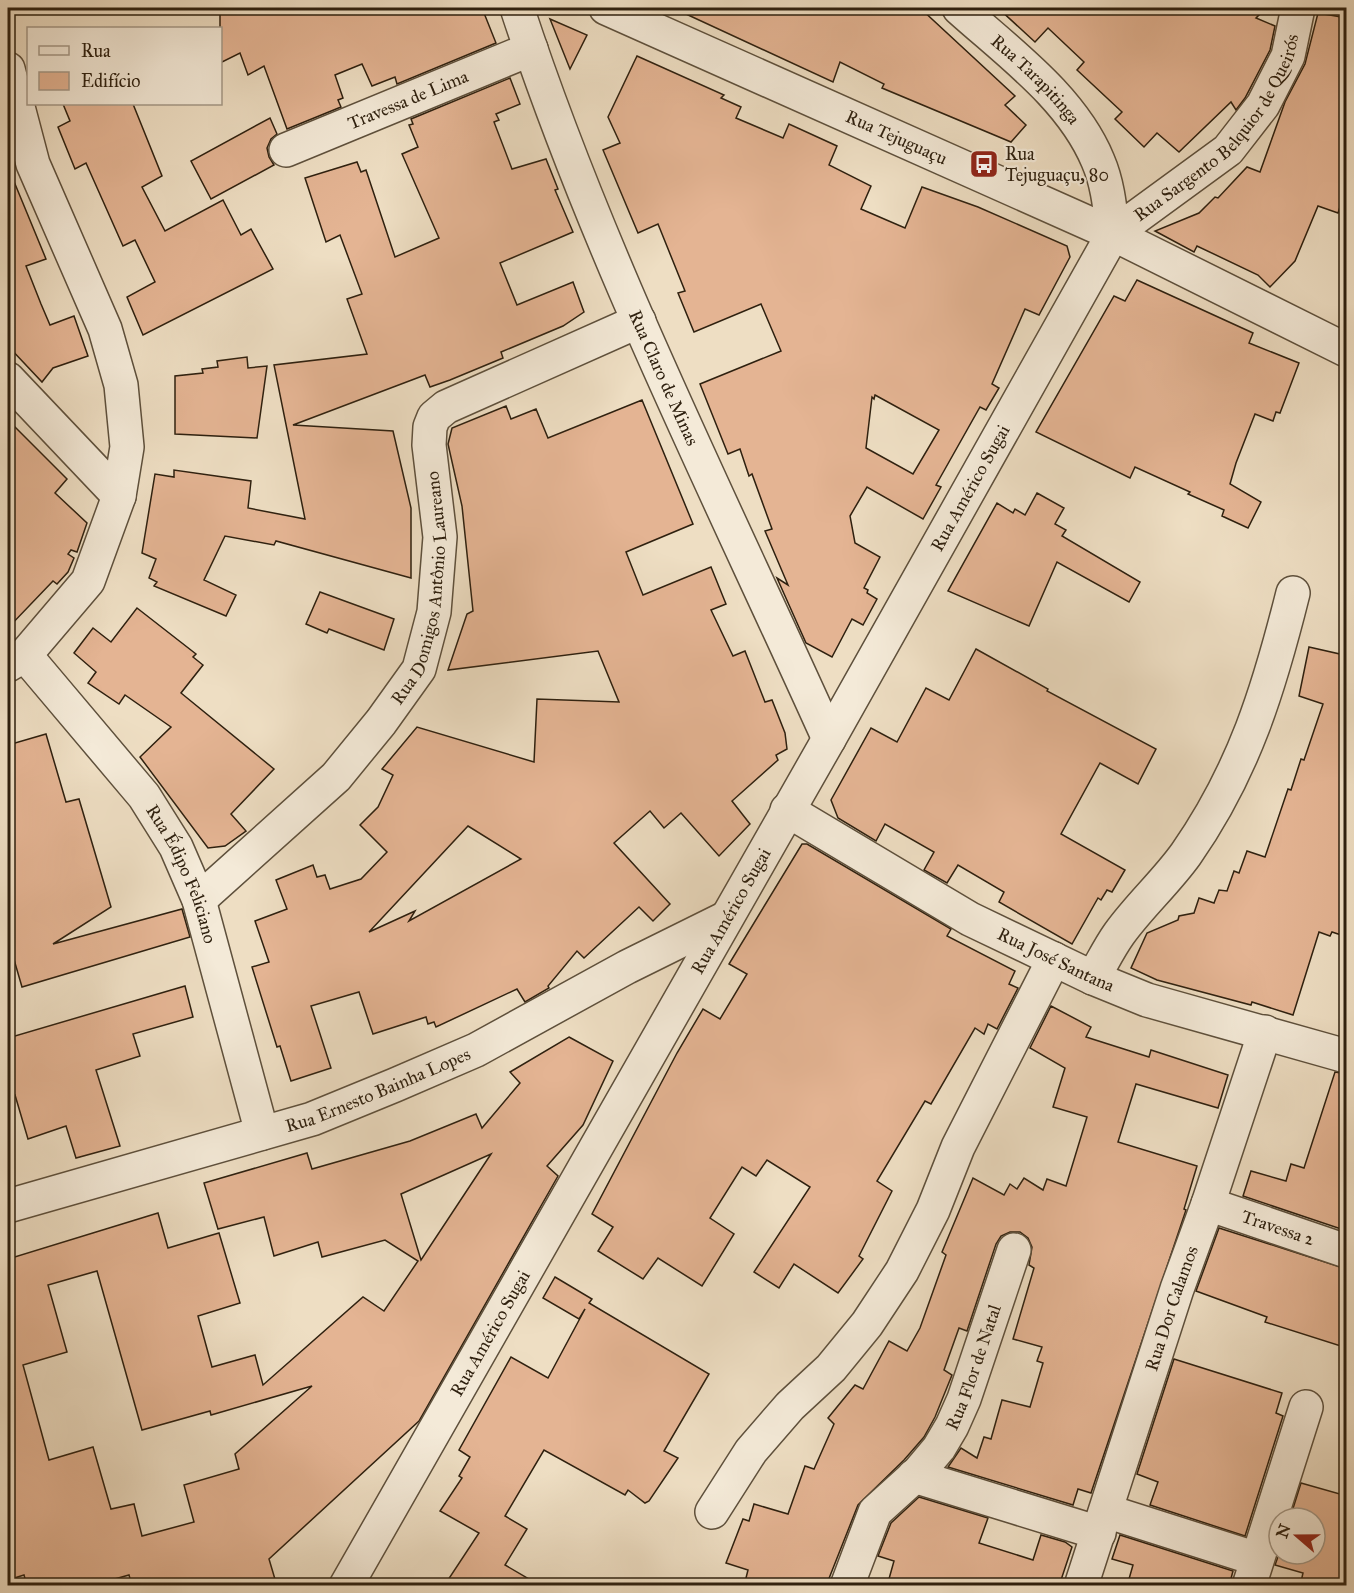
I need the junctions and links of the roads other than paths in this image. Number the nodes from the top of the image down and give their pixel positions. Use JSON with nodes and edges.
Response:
{"nodes":[{"id":1,"x":517,"y":8,"type":"edge"},
{"id":2,"x":606,"y":8,"type":"edge"},
{"id":3,"x":959,"y":8,"type":"edge"},
{"id":4,"x":1298,"y":8,"type":"edge"},
{"id":5,"x":531,"y":49,"type":"junction"},
{"id":6,"x":8,"y":69,"type":"edge"},
{"id":7,"x":286,"y":150,"type":"dead end"},
{"id":8,"x":1113,"y":234,"type":"junction"},
{"id":9,"x":639,"y":321,"type":"junction"},
{"id":10,"x":1347,"y":350,"type":"edge"},
{"id":11,"x":8,"y":380,"type":"edge"},
{"id":12,"x":119,"y":496,"type":"junction"},
{"id":13,"x":1293,"y":593,"type":"dead end"},
{"id":14,"x":16,"y":660,"type":"edge"},
{"id":15,"x":829,"y":739,"type":"junction"},
{"id":16,"x":787,"y":810,"type":"junction"},
{"id":17,"x":199,"y":900,"type":"junction"},
{"id":18,"x":726,"y":918,"type":"junction"},
{"id":19,"x":1054,"y":959,"type":"junction"},
{"id":20,"x":1093,"y":978,"type":"junction"},
{"id":21,"x":1265,"y":1032,"type":"junction"},
{"id":22,"x":1347,"y":1056,"type":"edge"},
{"id":23,"x":262,"y":1133,"type":"junction"},
{"id":24,"x":1208,"y":1204,"type":"junction"},
{"id":25,"x":8,"y":1206,"type":"edge"},
{"id":26,"x":1014,"y":1250,"type":"dead end"},
{"id":27,"x":1347,"y":1251,"type":"edge"},
{"id":28,"x":1306,"y":1407,"type":"dead end"},
{"id":29,"x":915,"y":1476,"type":"junction"},
{"id":30,"x":712,"y":1512,"type":"dead end"},
{"id":31,"x":1102,"y":1522,"type":"junction"},
{"id":32,"x":1253,"y":1572,"type":"edge"},
{"id":33,"x":346,"y":1586,"type":"edge"},
{"id":34,"x":847,"y":1586,"type":"edge"},
{"id":35,"x":1081,"y":1586,"type":"edge"}],
"edges":[{"from":1,"to":5,"type":"street","name":"Rua Claro de Minas"},
{"from":2,"to":8,"type":"street","name":"Rua Tejuguaçu"},
{"from":3,"to":8,"type":"street","name":"Rua Tarapitinga"},
{"from":4,"to":8,"type":"street","name":"Rua Sargento Belquior de Queirós"},
{"from":5,"to":7,"type":"street","name":"Travessa de Lima"},
{"from":5,"to":9,"type":"street","name":"Rua Claro de Minas"},
{"from":6,"to":12,"type":"street"},
{"from":8,"to":10,"type":"street","name":"Rua Tejuguaçu"},
{"from":8,"to":15,"type":"street","name":"Rua Américo Sugai"},
{"from":9,"to":15,"type":"street","name":"Rua Claro de Minas"},
{"from":9,"to":17,"type":"street","name":"Rua Domigos Antônio Laureano"},
{"from":11,"to":12,"type":"street"},
{"from":12,"to":14,"type":"street"},
{"from":13,"to":20,"type":"street"},
{"from":14,"to":17,"type":"street","name":"Rua Édipo Feliciano"},
{"from":15,"to":16,"type":"street","name":"Rua Américo Sugai"},
{"from":16,"to":18,"type":"street","name":"Rua Américo Sugai"},
{"from":16,"to":19,"type":"street","name":"Rua José Santana"},
{"from":17,"to":23,"type":"street","name":"Rua Édipo Feliciano"},
{"from":18,"to":23,"type":"street","name":"Rua Ernesto Bainha Lopes"},
{"from":18,"to":33,"type":"street","name":"Rua Américo Sugai"},
{"from":19,"to":20,"type":"street","name":"Rua José Santana"},
{"from":19,"to":30,"type":"street"},
{"from":20,"to":21,"type":"street","name":"Rua José Santana"},
{"from":21,"to":22,"type":"street","name":"Rua José Santana"},
{"from":21,"to":24,"type":"street","name":"Rua Dor Calamos"},
{"from":23,"to":25,"type":"street","name":"Rua Ernesto Bainha Lopes"},
{"from":24,"to":27,"type":"street","name":"Travessa 2"},
{"from":24,"to":31,"type":"street","name":"Rua Dor Calamos"},
{"from":26,"to":29,"type":"street","name":"Rua Flor de Natal"},
{"from":28,"to":32,"type":"street"},
{"from":29,"to":31,"type":"street"},
{"from":29,"to":34,"type":"street","name":"Rua Flor de Natal"},
{"from":31,"to":32,"type":"street"},
{"from":31,"to":35,"type":"street","name":"Rua Dor Calamos"}]}
